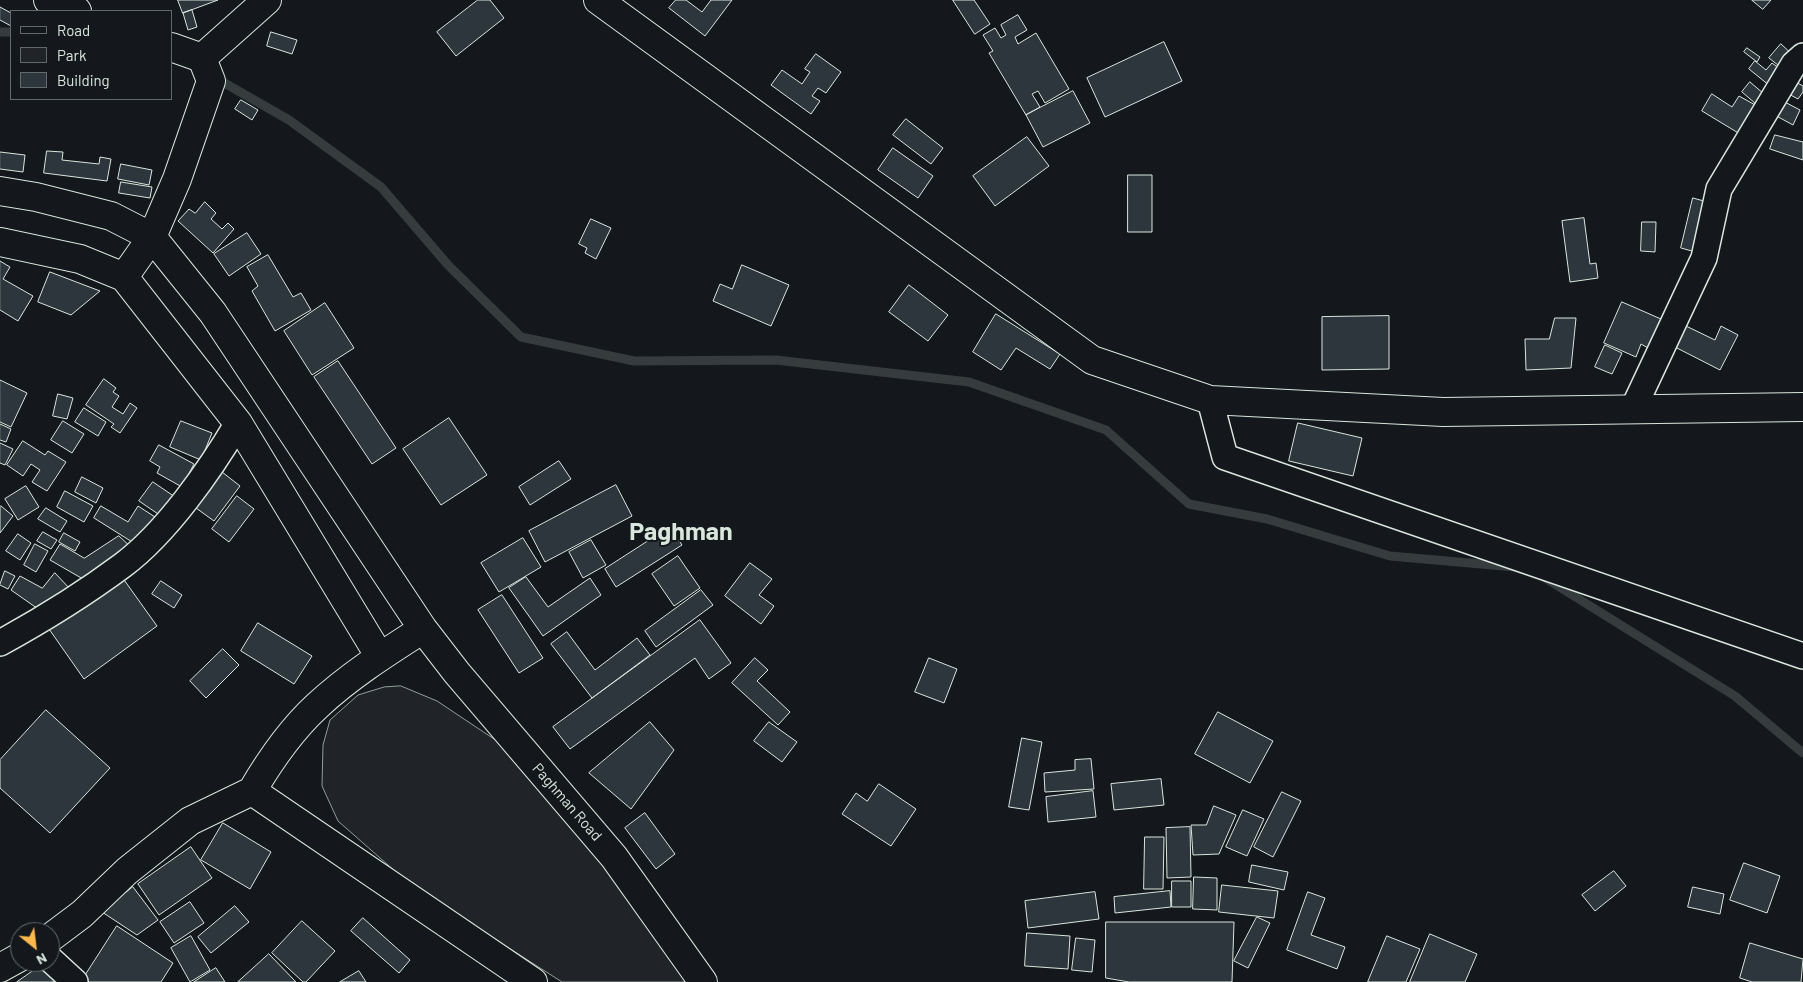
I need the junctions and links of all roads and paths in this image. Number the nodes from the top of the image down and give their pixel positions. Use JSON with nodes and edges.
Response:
{"nodes":[{"id":1,"x":48,"y":0,"type":"edge"},
{"id":2,"x":267,"y":0,"type":"edge"},
{"id":3,"x":598,"y":0,"type":"edge"},
{"id":4,"x":74,"y":10,"type":"edge"},
{"id":5,"x":172,"y":47,"type":"edge"},
{"id":6,"x":1803,"y":56,"type":"edge"},
{"id":7,"x":202,"y":58,"type":"junction"},
{"id":8,"x":0,"y":191,"type":"edge"},
{"id":9,"x":152,"y":237,"type":"junction"},
{"id":10,"x":0,"y":242,"type":"edge"},
{"id":11,"x":124,"y":276,"type":"junction"},
{"id":12,"x":1210,"y":400,"type":"junction"},
{"id":13,"x":1803,"y":407,"type":"edge"},
{"id":14,"x":1633,"y":409,"type":"junction"},
{"id":15,"x":238,"y":423,"type":"junction"},
{"id":16,"x":423,"y":629,"type":"junction"},
{"id":17,"x":0,"y":643,"type":"edge"},
{"id":18,"x":1803,"y":656,"type":"edge"},
{"id":19,"x":380,"y":657,"type":"junction"},
{"id":20,"x":252,"y":791,"type":"junction"},
{"id":21,"x":60,"y":930,"type":"edge"},
{"id":22,"x":60,"y":968,"type":"edge"},
{"id":23,"x":75,"y":982,"type":"edge"},
{"id":24,"x":533,"y":982,"type":"edge"},
{"id":25,"x":703,"y":982,"type":"edge"}],
"edges":[{"from":1,"to":4,"type":"main road"},
{"from":2,"to":7,"type":"main road"},
{"from":3,"to":12,"type":"main road"},
{"from":5,"to":7,"type":"main road"},
{"from":6,"to":14,"type":"street"},
{"from":7,"to":9,"type":"main road"},
{"from":8,"to":9,"type":"main road"},
{"from":9,"to":11,"type":"main road"},
{"from":9,"to":16,"type":"main road","name":"Paghman Road"},
{"from":10,"to":11,"type":"main road"},
{"from":11,"to":15,"type":"main road"},
{"from":12,"to":14,"type":"main road"},
{"from":12,"to":18,"type":"street"},
{"from":13,"to":14,"type":"main road"},
{"from":15,"to":17,"type":"street"},
{"from":15,"to":19,"type":"main road"},
{"from":16,"to":19,"type":"main road"},
{"from":16,"to":25,"type":"main road","name":"Paghman Road"},
{"from":19,"to":20,"type":"main road"},
{"from":20,"to":21,"type":"main road"},
{"from":20,"to":24,"type":"main road"},
{"from":22,"to":23,"type":"street"}]}
